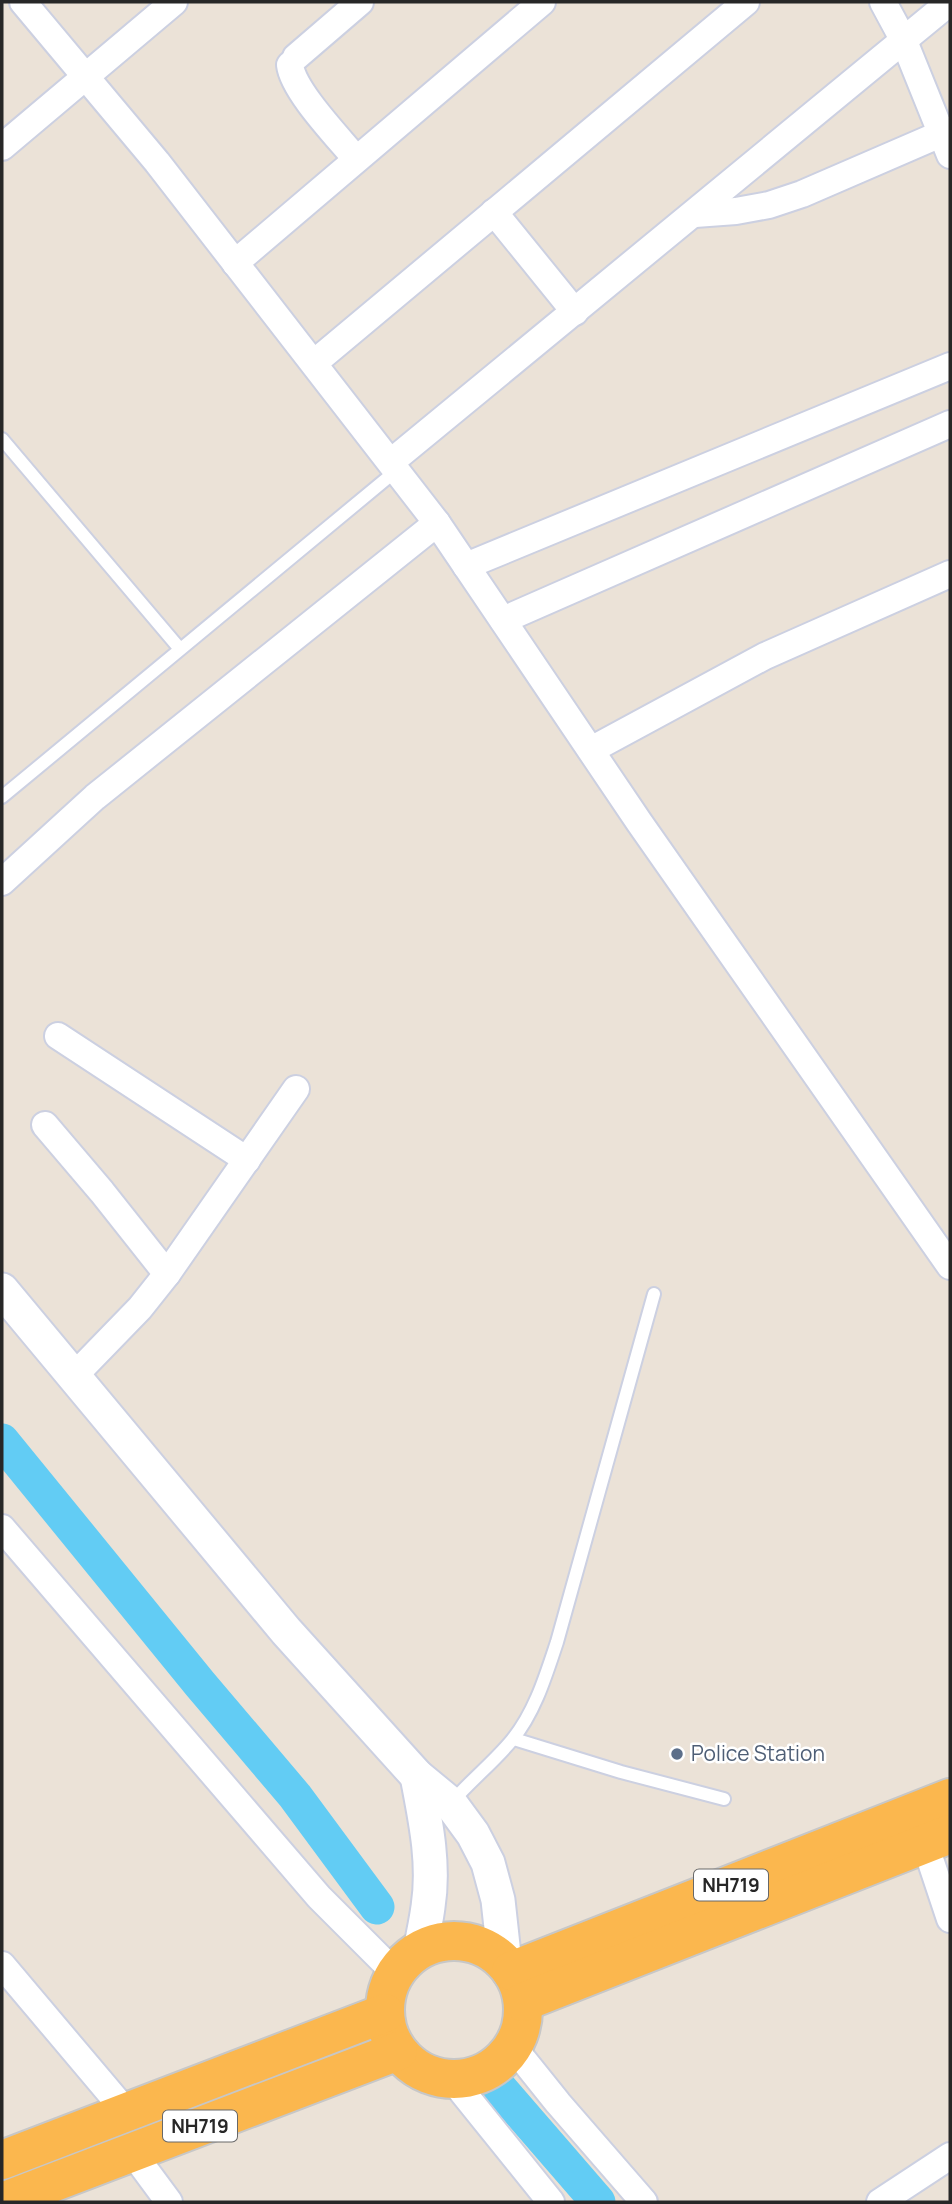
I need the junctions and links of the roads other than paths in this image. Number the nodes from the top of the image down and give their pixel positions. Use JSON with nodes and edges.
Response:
{"nodes":[{"id":1,"x":23,"y":2,"type":"edge"},
{"id":2,"x":174,"y":2,"type":"edge"},
{"id":3,"x":360,"y":2,"type":"edge"},
{"id":4,"x":542,"y":2,"type":"edge"},
{"id":5,"x":746,"y":2,"type":"edge"},
{"id":6,"x":883,"y":2,"type":"edge"},
{"id":7,"x":950,"y":2,"type":"edge"},
{"id":8,"x":904,"y":41,"type":"junction"},
{"id":9,"x":86,"y":78,"type":"junction"},
{"id":10,"x":947,"y":140,"type":"edge"},
{"id":11,"x":2,"y":147,"type":"edge"},
{"id":12,"x":356,"y":159,"type":"junction"},
{"id":13,"x":494,"y":212,"type":"junction"},
{"id":14,"x":695,"y":214,"type":"junction"},
{"id":15,"x":235,"y":262,"type":"junction"},
{"id":16,"x":575,"y":312,"type":"junction"},
{"id":17,"x":314,"y":363,"type":"junction"},
{"id":18,"x":950,"y":366,"type":"edge"},
{"id":19,"x":950,"y":424,"type":"edge"},
{"id":20,"x":2,"y":439,"type":"edge"},
{"id":21,"x":393,"y":466,"type":"junction"},
{"id":22,"x":437,"y":523,"type":"junction"},
{"id":23,"x":466,"y":566,"type":"junction"},
{"id":24,"x":950,"y":575,"type":"edge"},
{"id":25,"x":503,"y":620,"type":"junction"},
{"id":26,"x":180,"y":649,"type":"junction"},
{"id":27,"x":591,"y":750,"type":"junction"},
{"id":28,"x":2,"y":797,"type":"edge"},
{"id":29,"x":2,"y":882,"type":"edge"},
{"id":30,"x":58,"y":1035,"type":"dead end"},
{"id":31,"x":296,"y":1089,"type":"dead end"},
{"id":32,"x":45,"y":1125,"type":"dead end"},
{"id":33,"x":247,"y":1160,"type":"junction"},
{"id":34,"x":950,"y":1266,"type":"edge"},
{"id":35,"x":167,"y":1274,"type":"junction"},
{"id":36,"x":2,"y":1290,"type":"edge"},
{"id":37,"x":654,"y":1294,"type":"dead end"},
{"id":38,"x":74,"y":1376,"type":"junction"},
{"id":39,"x":2,"y":1528,"type":"edge"},
{"id":40,"x":513,"y":1739,"type":"junction"},
{"id":41,"x":950,"y":1798,"type":"edge"},
{"id":42,"x":724,"y":1799,"type":"dead end"},
{"id":43,"x":439,"y":1814,"type":"junction"},
{"id":44,"x":938,"y":1839,"type":"edge"},
{"id":45,"x":950,"y":1919,"type":"edge"},
{"id":46,"x":407,"y":1962,"type":"junction"},
{"id":47,"x":2,"y":1965,"type":"edge"},
{"id":48,"x":513,"y":1979,"type":"junction"},
{"id":49,"x":385,"y":2013,"type":"junction"},
{"id":50,"x":513,"y":2047,"type":"junction"},
{"id":51,"x":398,"y":2052,"type":"junction"},
{"id":52,"x":452,"y":2079,"type":"junction"},
{"id":53,"x":127,"y":2113,"type":"junction"},
{"id":54,"x":132,"y":2152,"type":"junction"},
{"id":55,"x":950,"y":2156,"type":"edge"},
{"id":56,"x":2,"y":2161,"type":"edge"},
{"id":57,"x":2,"y":2202,"type":"edge"},
{"id":58,"x":169,"y":2202,"type":"edge"},
{"id":59,"x":551,"y":2202,"type":"edge"},
{"id":60,"x":644,"y":2202,"type":"edge"},
{"id":61,"x":880,"y":2202,"type":"edge"}],
"edges":[{"from":1,"to":9,"type":"street"},
{"from":2,"to":9,"type":"street"},
{"from":3,"to":12,"type":"street"},
{"from":4,"to":12,"type":"street"},
{"from":5,"to":13,"type":"street"},
{"from":6,"to":8,"type":"street"},
{"from":7,"to":8,"type":"street"},
{"from":8,"to":10,"type":"street"},
{"from":8,"to":14,"type":"street"},
{"from":9,"to":11,"type":"street"},
{"from":9,"to":15,"type":"street"},
{"from":10,"to":14,"type":"street"},
{"from":12,"to":15,"type":"street"},
{"from":13,"to":16,"type":"street"},
{"from":13,"to":17,"type":"street"},
{"from":14,"to":16,"type":"street"},
{"from":15,"to":17,"type":"street"},
{"from":16,"to":21,"type":"street"},
{"from":17,"to":21,"type":"street"},
{"from":18,"to":23,"type":"street"},
{"from":19,"to":25,"type":"street"},
{"from":20,"to":26,"type":"lane"},
{"from":21,"to":22,"type":"street"},
{"from":21,"to":26,"type":"lane"},
{"from":22,"to":23,"type":"street"},
{"from":22,"to":29,"type":"street"},
{"from":23,"to":25,"type":"street"},
{"from":24,"to":27,"type":"street"},
{"from":25,"to":27,"type":"street"},
{"from":26,"to":28,"type":"lane"},
{"from":27,"to":34,"type":"street"},
{"from":30,"to":33,"type":"street"},
{"from":31,"to":33,"type":"street"},
{"from":32,"to":35,"type":"street"},
{"from":33,"to":35,"type":"street"},
{"from":35,"to":38,"type":"street"},
{"from":36,"to":38,"type":"street"},
{"from":37,"to":40,"type":"lane"},
{"from":38,"to":43,"type":"street"},
{"from":39,"to":46,"type":"street"},
{"from":40,"to":42,"type":"lane"},
{"from":40,"to":43,"type":"lane"},
{"from":41,"to":48,"type":"highway","number":"NH719"},
{"from":43,"to":46,"type":"street"},
{"from":43,"to":48,"type":"street"},
{"from":44,"to":45,"type":"street"},
{"from":44,"to":48,"type":"highway","number":"NH719"},
{"from":46,"to":48,"type":"highway"},
{"from":46,"to":49,"type":"highway"},
{"from":47,"to":53,"type":"street"},
{"from":48,"to":50,"type":"highway"},
{"from":49,"to":51,"type":"highway"},
{"from":49,"to":53,"type":"highway","number":"NH719"},
{"from":50,"to":52,"type":"highway"},
{"from":50,"to":60,"type":"street"},
{"from":51,"to":52,"type":"highway"},
{"from":51,"to":54,"type":"highway","number":"NH719"},
{"from":52,"to":59,"type":"street"},
{"from":53,"to":56,"type":"highway","number":"NH719"},
{"from":54,"to":57,"type":"highway","number":"NH719"},
{"from":54,"to":58,"type":"street"},
{"from":55,"to":61,"type":"street"}]}
